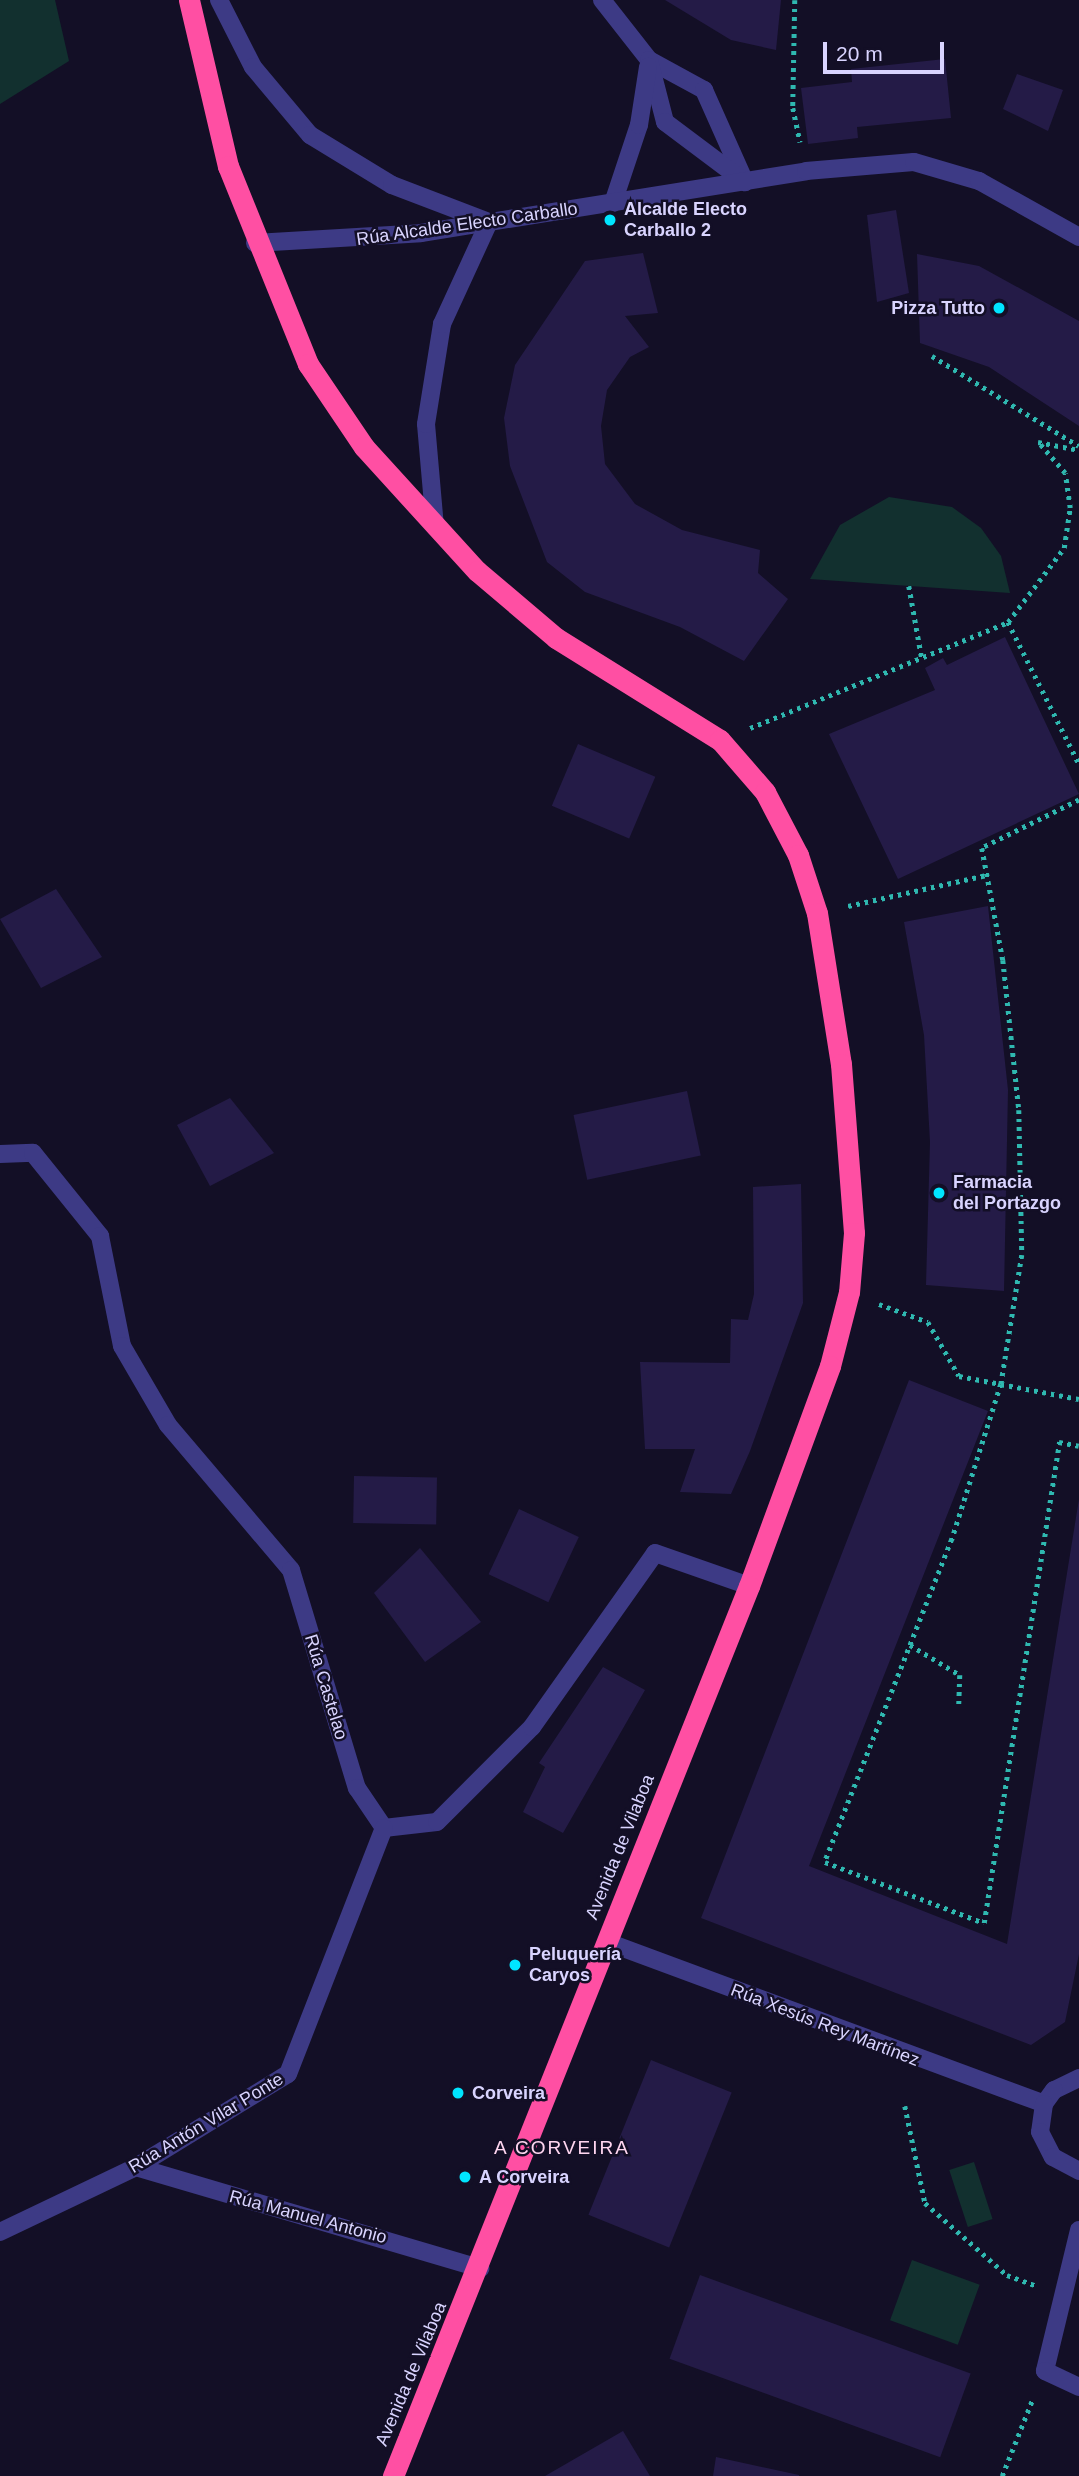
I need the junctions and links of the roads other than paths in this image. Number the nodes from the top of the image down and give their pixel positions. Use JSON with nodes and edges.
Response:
{"nodes":[{"id":1,"x":189,"y":0,"type":"edge"},
{"id":2,"x":219,"y":0,"type":"edge"},
{"id":3,"x":602,"y":0,"type":"edge"},
{"id":4,"x":649,"y":60,"type":"junction"},
{"id":5,"x":745,"y":182,"type":"junction"},
{"id":6,"x":613,"y":203,"type":"junction"},
{"id":7,"x":488,"y":222,"type":"junction"},
{"id":8,"x":1079,"y":237,"type":"edge"},
{"id":9,"x":255,"y":243,"type":"junction"},
{"id":10,"x":435,"y":527,"type":"junction"},
{"id":11,"x":0,"y":1154,"type":"edge"},
{"id":12,"x":750,"y":1587,"type":"junction"},
{"id":13,"x":384,"y":1828,"type":"junction"},
{"id":14,"x":607,"y":1942,"type":"junction"},
{"id":15,"x":1079,"y":2078,"type":"edge"},
{"id":16,"x":1044,"y":2104,"type":"junction"},
{"id":17,"x":136,"y":2167,"type":"junction"},
{"id":18,"x":1079,"y":2171,"type":"edge"},
{"id":19,"x":1079,"y":2231,"type":"edge"},
{"id":20,"x":0,"y":2232,"type":"edge"},
{"id":21,"x":480,"y":2267,"type":"junction"},
{"id":22,"x":1079,"y":2387,"type":"edge"},
{"id":23,"x":393,"y":2476,"type":"edge"}],
"edges":[{"from":1,"to":9,"type":"highway","name":"Avenida de Vilaboa"},
{"from":2,"to":7,"type":"street"},
{"from":3,"to":4,"type":"street"},
{"from":4,"to":5,"type":"street"},
{"from":4,"to":5,"type":"street"},
{"from":4,"to":6,"type":"street"},
{"from":5,"to":6,"type":"street","name":"Rúa Alcalde Electo Carballo"},
{"from":5,"to":8,"type":"street","name":"Rúa Alcalde Electo Carballo"},
{"from":6,"to":7,"type":"street","name":"Rúa Alcalde Electo Carballo"},
{"from":7,"to":9,"type":"street","name":"Rúa Alcalde Electo Carballo"},
{"from":7,"to":10,"type":"street"},
{"from":9,"to":10,"type":"highway","name":"Avenida de Vilaboa"},
{"from":10,"to":12,"type":"highway","name":"Avenida de Vilaboa"},
{"from":11,"to":13,"type":"street","name":"Rúa Castelao"},
{"from":12,"to":13,"type":"street"},
{"from":12,"to":14,"type":"highway","name":"Avenida de Vilaboa"},
{"from":13,"to":17,"type":"street","name":"Rúa Antón Vilar Ponte"},
{"from":14,"to":16,"type":"street","name":"Rúa Xesús Rey Martínez"},
{"from":14,"to":21,"type":"highway","name":"Avenida de Vilaboa"},
{"from":15,"to":16,"type":"street"},
{"from":16,"to":18,"type":"street"},
{"from":17,"to":20,"type":"street","name":"Rúa Antón Vilar Ponte"},
{"from":17,"to":21,"type":"street","name":"Rúa Manuel Antonio"},
{"from":19,"to":22,"type":"street"},
{"from":21,"to":23,"type":"highway","name":"Avenida de Vilaboa"}]}
